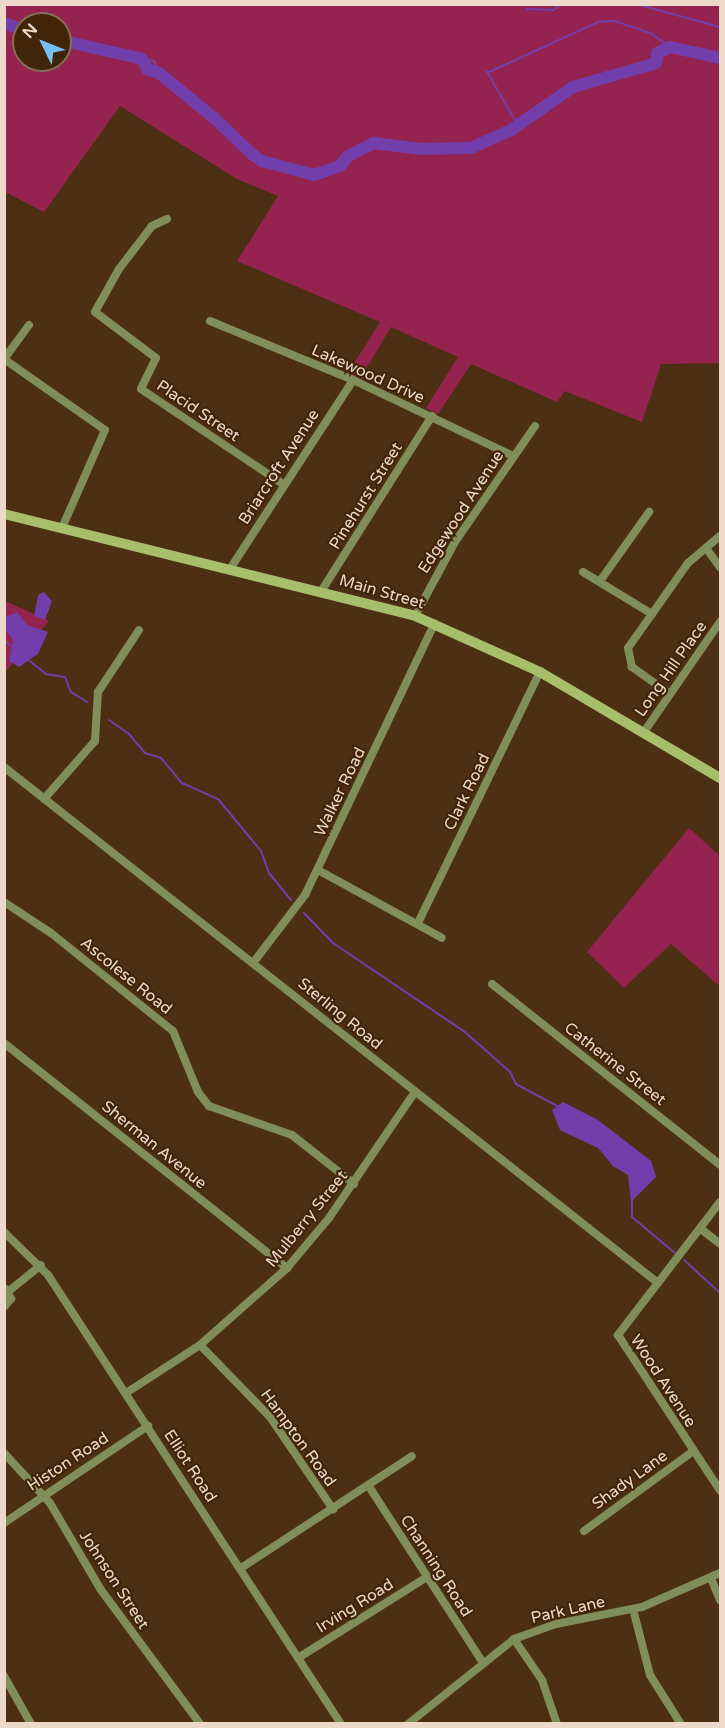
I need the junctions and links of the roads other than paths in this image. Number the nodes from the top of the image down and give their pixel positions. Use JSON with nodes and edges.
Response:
{"nodes":[{"id":1,"x":167,"y":219,"type":"dead end"},
{"id":2,"x":210,"y":321,"type":"dead end"},
{"id":3,"x":29,"y":325,"type":"dead end"},
{"id":4,"x":4,"y":359,"type":"edge"},
{"id":5,"x":352,"y":380,"type":"junction"},
{"id":6,"x":432,"y":416,"type":"junction"},
{"id":7,"x":535,"y":426,"type":"dead end"},
{"id":8,"x":513,"y":456,"type":"junction"},
{"id":9,"x":283,"y":484,"type":"junction"},
{"id":10,"x":649,"y":512,"type":"dead end"},
{"id":11,"x":4,"y":514,"type":"edge"},
{"id":12,"x":62,"y":528,"type":"junction"},
{"id":13,"x":720,"y":536,"type":"edge"},
{"id":14,"x":706,"y":548,"type":"junction"},
{"id":15,"x":720,"y":567,"type":"edge"},
{"id":16,"x":230,"y":569,"type":"junction"},
{"id":17,"x":584,"y":572,"type":"dead end"},
{"id":18,"x":600,"y":581,"type":"junction"},
{"id":19,"x":322,"y":590,"type":"junction"},
{"id":20,"x":652,"y":614,"type":"junction"},
{"id":21,"x":415,"y":616,"type":"junction"},
{"id":22,"x":720,"y":622,"type":"edge"},
{"id":23,"x":435,"y":623,"type":"junction"},
{"id":24,"x":139,"y":630,"type":"dead end"},
{"id":25,"x":540,"y":672,"type":"junction"},
{"id":26,"x":670,"y":694,"type":"junction"},
{"id":27,"x":644,"y":732,"type":"junction"},
{"id":28,"x":4,"y":767,"type":"edge"},
{"id":29,"x":720,"y":778,"type":"edge"},
{"id":30,"x":44,"y":799,"type":"junction"},
{"id":31,"x":318,"y":870,"type":"junction"},
{"id":32,"x":4,"y":902,"type":"edge"},
{"id":33,"x":418,"y":923,"type":"junction"},
{"id":34,"x":442,"y":938,"type":"dead end"},
{"id":35,"x":253,"y":963,"type":"junction"},
{"id":36,"x":492,"y":984,"type":"dead end"},
{"id":37,"x":4,"y":1043,"type":"edge"},
{"id":38,"x":416,"y":1092,"type":"junction"},
{"id":39,"x":720,"y":1165,"type":"edge"},
{"id":40,"x":354,"y":1184,"type":"junction"},
{"id":41,"x":720,"y":1202,"type":"edge"},
{"id":42,"x":701,"y":1229,"type":"junction"},
{"id":43,"x":4,"y":1232,"type":"edge"},
{"id":44,"x":720,"y":1244,"type":"edge"},
{"id":45,"x":41,"y":1265,"type":"junction"},
{"id":46,"x":287,"y":1268,"type":"junction"},
{"id":47,"x":658,"y":1283,"type":"junction"},
{"id":48,"x":7,"y":1290,"type":"edge"},
{"id":49,"x":4,"y":1307,"type":"edge"},
{"id":50,"x":201,"y":1345,"type":"junction"},
{"id":51,"x":126,"y":1393,"type":"junction"},
{"id":52,"x":148,"y":1426,"type":"junction"},
{"id":53,"x":692,"y":1452,"type":"junction"},
{"id":54,"x":4,"y":1453,"type":"edge"},
{"id":55,"x":412,"y":1456,"type":"dead end"},
{"id":56,"x":368,"y":1485,"type":"junction"},
{"id":57,"x":720,"y":1490,"type":"edge"},
{"id":58,"x":43,"y":1494,"type":"junction"},
{"id":59,"x":333,"y":1509,"type":"junction"},
{"id":60,"x":4,"y":1523,"type":"edge"},
{"id":61,"x":584,"y":1530,"type":"dead end"},
{"id":62,"x":241,"y":1568,"type":"junction"},
{"id":63,"x":720,"y":1573,"type":"edge"},
{"id":64,"x":427,"y":1578,"type":"junction"},
{"id":65,"x":711,"y":1578,"type":"junction"},
{"id":66,"x":720,"y":1600,"type":"edge"},
{"id":67,"x":633,"y":1609,"type":"junction"},
{"id":68,"x":514,"y":1639,"type":"junction"},
{"id":69,"x":298,"y":1658,"type":"junction"},
{"id":70,"x":482,"y":1661,"type":"junction"},
{"id":71,"x":4,"y":1676,"type":"edge"},
{"id":72,"x":31,"y":1724,"type":"edge"},
{"id":73,"x":200,"y":1724,"type":"edge"},
{"id":74,"x":341,"y":1724,"type":"edge"},
{"id":75,"x":408,"y":1724,"type":"edge"},
{"id":76,"x":557,"y":1724,"type":"edge"},
{"id":77,"x":681,"y":1724,"type":"edge"}],
"edges":[{"from":1,"to":9,"type":"street","name":"Placid Street"},
{"from":2,"to":5,"type":"street","name":"Lakewood Drive"},
{"from":3,"to":4,"type":"street"},
{"from":4,"to":12,"type":"street"},
{"from":5,"to":6,"type":"street","name":"Lakewood Drive"},
{"from":5,"to":9,"type":"street","name":"Briarcroft Avenue"},
{"from":6,"to":8,"type":"street","name":"Lakewood Drive"},
{"from":6,"to":19,"type":"street","name":"Pinehurst Street"},
{"from":7,"to":8,"type":"street","name":"Edgewood Avenue"},
{"from":8,"to":21,"type":"street","name":"Edgewood Avenue"},
{"from":9,"to":16,"type":"street","name":"Briarcroft Avenue"},
{"from":10,"to":18,"type":"street"},
{"from":11,"to":12,"type":"main road","name":"Main Street"},
{"from":12,"to":16,"type":"main road","name":"Main Street"},
{"from":13,"to":14,"type":"street"},
{"from":14,"to":15,"type":"street"},
{"from":14,"to":20,"type":"street"},
{"from":16,"to":19,"type":"main road","name":"Main Street"},
{"from":17,"to":18,"type":"street"},
{"from":18,"to":20,"type":"street"},
{"from":19,"to":21,"type":"main road","name":"Main Street"},
{"from":20,"to":26,"type":"street"},
{"from":21,"to":23,"type":"main road","name":"Main Street"},
{"from":22,"to":26,"type":"street","name":"Long Hill Place"},
{"from":23,"to":25,"type":"main road","name":"Main Street"},
{"from":23,"to":31,"type":"street","name":"Walker Road"},
{"from":24,"to":30,"type":"street"},
{"from":25,"to":27,"type":"main road","name":"Main Street"},
{"from":25,"to":33,"type":"street","name":"Clark Road"},
{"from":26,"to":27,"type":"street","name":"Long Hill Place"},
{"from":27,"to":29,"type":"main road","name":"Main Street"},
{"from":28,"to":30,"type":"street","name":"Sterling Road"},
{"from":30,"to":35,"type":"street","name":"Sterling Road"},
{"from":31,"to":33,"type":"street"},
{"from":31,"to":35,"type":"street","name":"Walker Road"},
{"from":32,"to":40,"type":"street","name":"Ascolese Road"},
{"from":33,"to":34,"type":"street"},
{"from":35,"to":38,"type":"street","name":"Sterling Road"},
{"from":36,"to":39,"type":"street","name":"Catherine Street"},
{"from":37,"to":46,"type":"street","name":"Sherman Avenue"},
{"from":38,"to":40,"type":"street","name":"Mulberry Street"},
{"from":38,"to":47,"type":"street","name":"Sterling Road"},
{"from":40,"to":46,"type":"street","name":"Mulberry Street"},
{"from":41,"to":42,"type":"street","name":"Wood Avenue"},
{"from":42,"to":44,"type":"street"},
{"from":42,"to":47,"type":"street","name":"Wood Avenue"},
{"from":43,"to":45,"type":"street","name":"Elliot Road"},
{"from":45,"to":48,"type":"street"},
{"from":45,"to":51,"type":"street","name":"Elliot Road"},
{"from":46,"to":50,"type":"street","name":"Mulberry Street"},
{"from":47,"to":53,"type":"street","name":"Wood Avenue"},
{"from":48,"to":49,"type":"street"},
{"from":50,"to":51,"type":"street"},
{"from":50,"to":59,"type":"street","name":"Hampton Road"},
{"from":51,"to":52,"type":"street","name":"Elliot Road"},
{"from":52,"to":58,"type":"street","name":"Histon Road"},
{"from":52,"to":62,"type":"street","name":"Elliot Road"},
{"from":53,"to":57,"type":"street","name":"Wood Avenue"},
{"from":53,"to":61,"type":"street","name":"Shady Lane"},
{"from":54,"to":58,"type":"street","name":"Johnson Street"},
{"from":55,"to":56,"type":"street"},
{"from":56,"to":59,"type":"street"},
{"from":56,"to":64,"type":"street","name":"Channing Road"},
{"from":58,"to":60,"type":"street","name":"Histon Road"},
{"from":58,"to":73,"type":"street","name":"Johnson Street"},
{"from":59,"to":62,"type":"street"},
{"from":62,"to":69,"type":"street","name":"Elliot Road"},
{"from":63,"to":65,"type":"street","name":"Park Lane"},
{"from":64,"to":69,"type":"street","name":"Irving Road"},
{"from":64,"to":70,"type":"street","name":"Channing Road"},
{"from":65,"to":66,"type":"street"},
{"from":65,"to":67,"type":"street","name":"Park Lane"},
{"from":67,"to":68,"type":"street","name":"Park Lane"},
{"from":67,"to":77,"type":"street"},
{"from":68,"to":70,"type":"street","name":"Park Lane"},
{"from":68,"to":76,"type":"street"},
{"from":69,"to":74,"type":"street","name":"Elliot Road"},
{"from":70,"to":75,"type":"street","name":"Park Lane"},
{"from":71,"to":72,"type":"street"}]}
